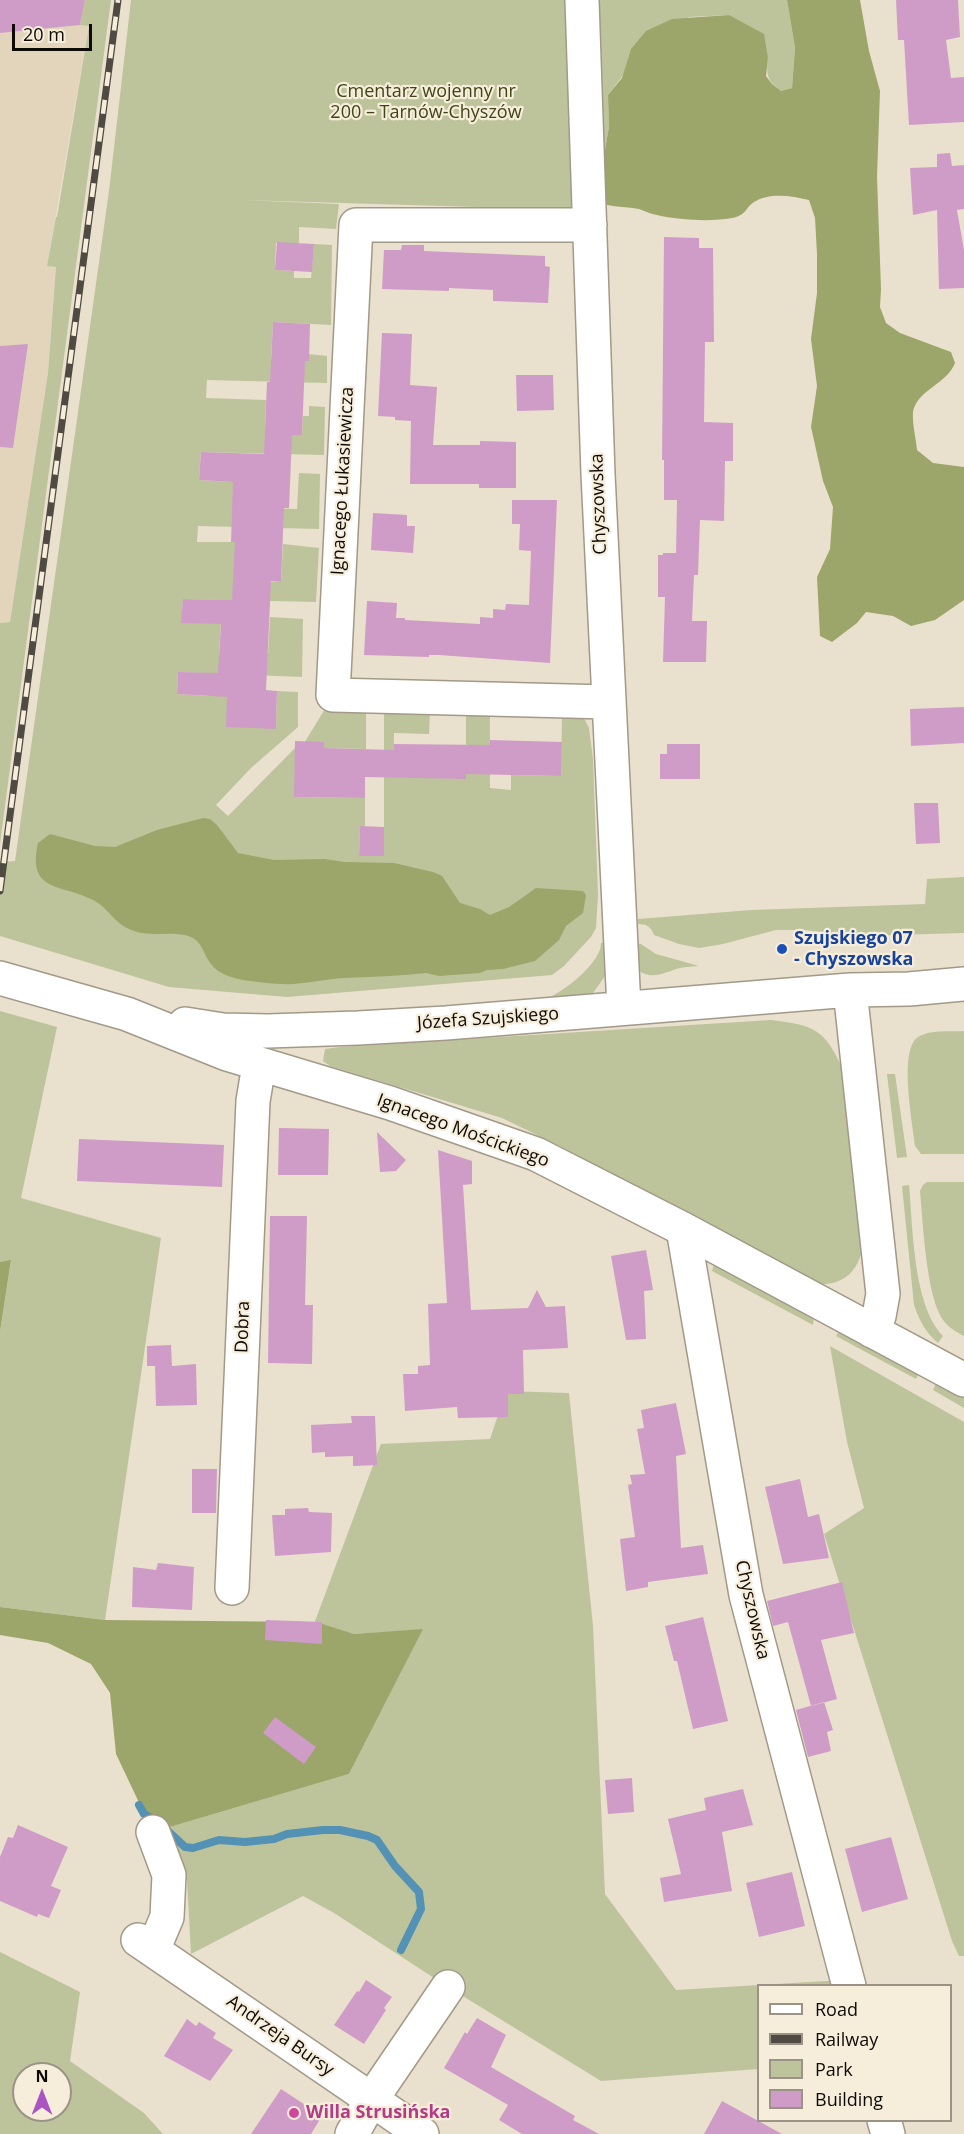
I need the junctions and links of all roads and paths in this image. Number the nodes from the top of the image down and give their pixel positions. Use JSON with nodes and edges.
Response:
{"nodes":[{"id":1,"x":582,"y":0,"type":"edge"},
{"id":2,"x":590,"y":225,"type":"junction"},
{"id":3,"x":608,"y":702,"type":"junction"},
{"id":4,"x":0,"y":978,"type":"edge"},
{"id":5,"x":964,"y":984,"type":"edge"},
{"id":6,"x":850,"y":990,"type":"junction"},
{"id":7,"x":624,"y":1008,"type":"junction"},
{"id":8,"x":127,"y":1014,"type":"junction"},
{"id":9,"x":259,"y":1065,"type":"junction"},
{"id":10,"x":683,"y":1229,"type":"junction"},
{"id":11,"x":872,"y":1330,"type":"junction"},
{"id":12,"x":964,"y":1380,"type":"edge"},
{"id":13,"x":232,"y":1588,"type":"dead end"},
{"id":14,"x":153,"y":1833,"type":"dead end"},
{"id":15,"x":848,"y":1984,"type":"edge"},
{"id":16,"x":448,"y":1987,"type":"dead end"},
{"id":17,"x":371,"y":2100,"type":"junction"},
{"id":18,"x":352,"y":2134,"type":"edge"},
{"id":19,"x":422,"y":2134,"type":"edge"}],
"edges":[{"from":1,"to":2,"type":"street","name":"Chyszowska"},
{"from":2,"to":3,"type":"street","name":"Chyszowska"},
{"from":2,"to":3,"type":"street","name":"Ignacego Łukasiewicza"},
{"from":3,"to":7,"type":"street","name":"Chyszowska"},
{"from":4,"to":8,"type":"street","name":"Ignacego Mościckiego"},
{"from":5,"to":6,"type":"street","name":"Józefa Szujskiego"},
{"from":6,"to":7,"type":"street","name":"Józefa Szujskiego"},
{"from":6,"to":11,"type":"street"},
{"from":7,"to":8,"type":"street","name":"Józefa Szujskiego"},
{"from":8,"to":9,"type":"street","name":"Ignacego Mościckiego"},
{"from":9,"to":10,"type":"street","name":"Ignacego Mościckiego"},
{"from":9,"to":13,"type":"street","name":"Dobra"},
{"from":10,"to":11,"type":"street","name":"Ignacego Mościckiego"},
{"from":10,"to":15,"type":"street","name":"Chyszowska"},
{"from":11,"to":12,"type":"street","name":"Ignacego Mościckiego"},
{"from":14,"to":17,"type":"street","name":"Andrzeja Bursy"},
{"from":16,"to":17,"type":"street"},
{"from":17,"to":18,"type":"street"},
{"from":17,"to":19,"type":"street","name":"Andrzeja Bursy"}]}
